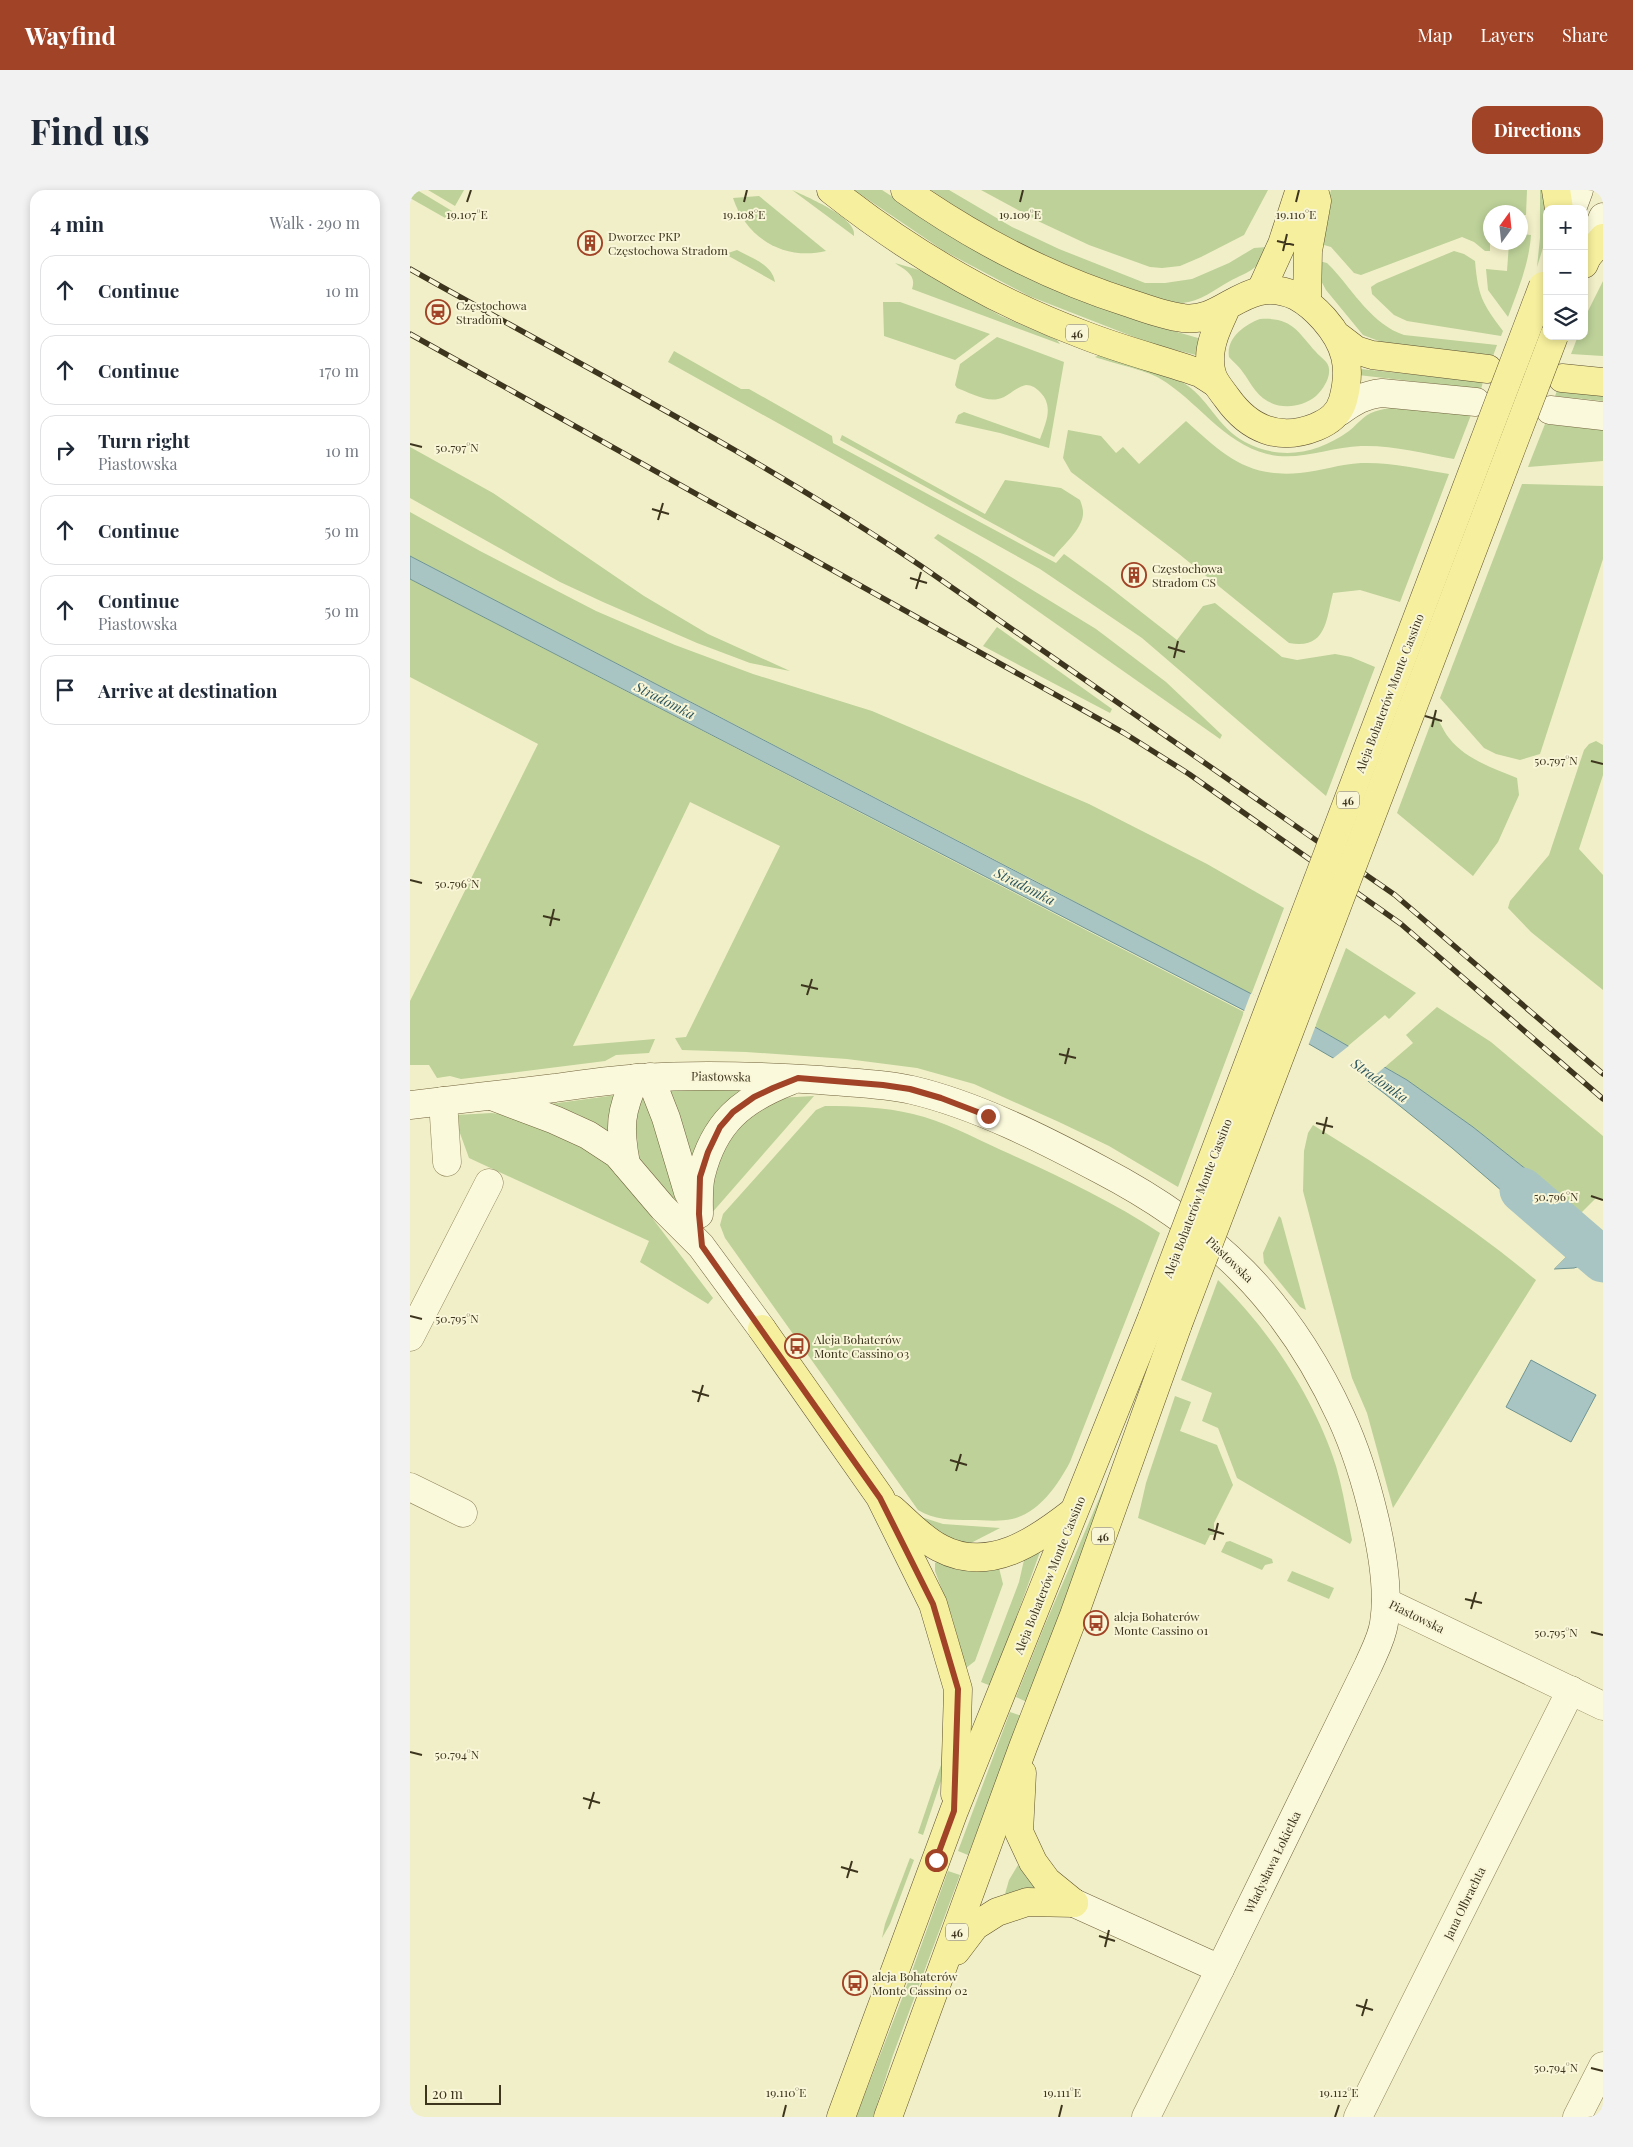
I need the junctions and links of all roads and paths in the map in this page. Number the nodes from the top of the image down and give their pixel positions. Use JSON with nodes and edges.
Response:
{"nodes":[{"id":1,"x":831,"y":190,"type":"edge"},
{"id":2,"x":905,"y":190,"type":"edge"},
{"id":3,"x":1304,"y":190,"type":"edge"},
{"id":4,"x":1314,"y":190,"type":"edge"},
{"id":5,"x":1556,"y":190,"type":"edge"},
{"id":6,"x":1579,"y":190,"type":"edge"},
{"id":7,"x":1558,"y":205,"type":"edge"},
{"id":8,"x":1573,"y":205,"type":"edge"},
{"id":9,"x":1603,"y":217,"type":"edge"},
{"id":10,"x":1592,"y":253,"type":"edge"},
{"id":11,"x":1543,"y":286,"type":"edge"},
{"id":12,"x":1261,"y":290,"type":"junction"},
{"id":13,"x":1307,"y":302,"type":"junction"},
{"id":14,"x":1227,"y":306,"type":"junction"},
{"id":15,"x":1339,"y":337,"type":"junction"},
{"id":16,"x":1552,"y":340,"type":"edge"},
{"id":17,"x":1488,"y":369,"type":"dead end"},
{"id":18,"x":1562,"y":378,"type":"dead end"},
{"id":19,"x":1214,"y":382,"type":"junction"},
{"id":20,"x":1603,"y":382,"type":"edge"},
{"id":21,"x":1476,"y":402,"type":"dead end"},
{"id":22,"x":1550,"y":410,"type":"dead end"},
{"id":23,"x":1339,"y":412,"type":"junction"},
{"id":24,"x":1603,"y":416,"type":"edge"},
{"id":25,"x":643,"y":1078,"type":"junction"},
{"id":26,"x":798,"y":1078,"type":"junction"},
{"id":27,"x":490,"y":1096,"type":"junction"},
{"id":28,"x":443,"y":1101,"type":"junction"},
{"id":29,"x":410,"y":1105,"type":"edge"},
{"id":30,"x":446,"y":1162,"type":"dead end"},
{"id":31,"x":626,"y":1164,"type":"junction"},
{"id":32,"x":489,"y":1182,"type":"dead end"},
{"id":33,"x":699,"y":1214,"type":"junction"},
{"id":34,"x":702,"y":1246,"type":"junction"},
{"id":35,"x":762,"y":1329,"type":"joint"},
{"id":36,"x":410,"y":1337,"type":"edge"},
{"id":37,"x":410,"y":1486,"type":"edge"},
{"id":38,"x":880,"y":1498,"type":"junction"},
{"id":39,"x":1075,"y":1511,"type":"junction"},
{"id":40,"x":463,"y":1514,"type":"dead end"},
{"id":41,"x":1386,"y":1602,"type":"junction"},
{"id":42,"x":1570,"y":1690,"type":"junction"},
{"id":43,"x":1603,"y":1706,"type":"edge"},
{"id":44,"x":1023,"y":1747,"type":"junction"},
{"id":45,"x":954,"y":1811,"type":"junction"},
{"id":46,"x":1074,"y":1903,"type":"junction"},
{"id":47,"x":944,"y":1969,"type":"junction"},
{"id":48,"x":1220,"y":1969,"type":"junction"},
{"id":49,"x":1603,"y":2066,"type":"edge"},
{"id":50,"x":841,"y":2117,"type":"edge"},
{"id":51,"x":888,"y":2117,"type":"edge"},
{"id":52,"x":1146,"y":2117,"type":"edge"},
{"id":53,"x":1358,"y":2117,"type":"edge"},
{"id":54,"x":1577,"y":2117,"type":"edge"}],
"edges":[{"from":1,"to":19,"type":"main road","number":"46"},
{"from":2,"to":14,"type":"main road"},
{"from":3,"to":12,"type":"main road"},
{"from":4,"to":13,"type":"main road"},
{"from":5,"to":7,"type":"main road"},
{"from":6,"to":8,"type":"street"},
{"from":9,"to":10,"type":"street"},
{"from":11,"to":39,"type":"main road","name":"Aleja Bohaterów Monte Cassino","number":"46","bridge":true},
{"from":12,"to":13,"type":"main road"},
{"from":12,"to":14,"type":"main road"},
{"from":13,"to":15,"type":"main road"},
{"from":14,"to":19,"type":"main road"},
{"from":15,"to":17,"type":"main road"},
{"from":15,"to":23,"type":"main road"},
{"from":16,"to":44,"type":"main road","number":"46","bridge":true},
{"from":18,"to":20,"type":"main road"},
{"from":19,"to":23,"type":"main road","number":"46"},
{"from":21,"to":23,"type":"street"},
{"from":22,"to":24,"type":"street"},
{"from":25,"to":26,"type":"street","name":"Piastowska"},
{"from":25,"to":27,"type":"street","name":"Piastowska"},
{"from":25,"to":31,"type":"street"},
{"from":25,"to":33,"type":"street"},
{"from":26,"to":33,"type":"street"},
{"from":26,"to":41,"type":"street","name":"Piastowska"},
{"from":27,"to":28,"type":"street","name":"Piastowska"},
{"from":27,"to":31,"type":"street"},
{"from":28,"to":29,"type":"street","name":"Piastowska"},
{"from":28,"to":30,"type":"street"},
{"from":31,"to":34,"type":"street"},
{"from":32,"to":36,"type":"street"},
{"from":33,"to":34,"type":"street"},
{"from":34,"to":35,"type":"street"},
{"from":35,"to":38,"type":"main road"},
{"from":37,"to":40,"type":"street"},
{"from":38,"to":39,"type":"main road"},
{"from":38,"to":45,"type":"main road"},
{"from":39,"to":45,"type":"main road","name":"Aleja Bohaterów Monte Cassino","number":"46"},
{"from":41,"to":42,"type":"street","name":"Piastowska"},
{"from":41,"to":48,"type":"street","name":"Władysława Łokietka"},
{"from":42,"to":43,"type":"street","name":"Piastowska"},
{"from":42,"to":53,"type":"street","name":"Jana Olbrachta"},
{"from":44,"to":46,"type":"main road"},
{"from":44,"to":47,"type":"main road","number":"46"},
{"from":45,"to":50,"type":"main road","name":"Aleja Bohaterów Monte Cassino","number":"46"},
{"from":46,"to":47,"type":"main road"},
{"from":46,"to":48,"type":"street"},
{"from":47,"to":51,"type":"main road","number":"46"},
{"from":48,"to":52,"type":"street","name":"Władysława Łokietka"},
{"from":49,"to":54,"type":"street"}]}
